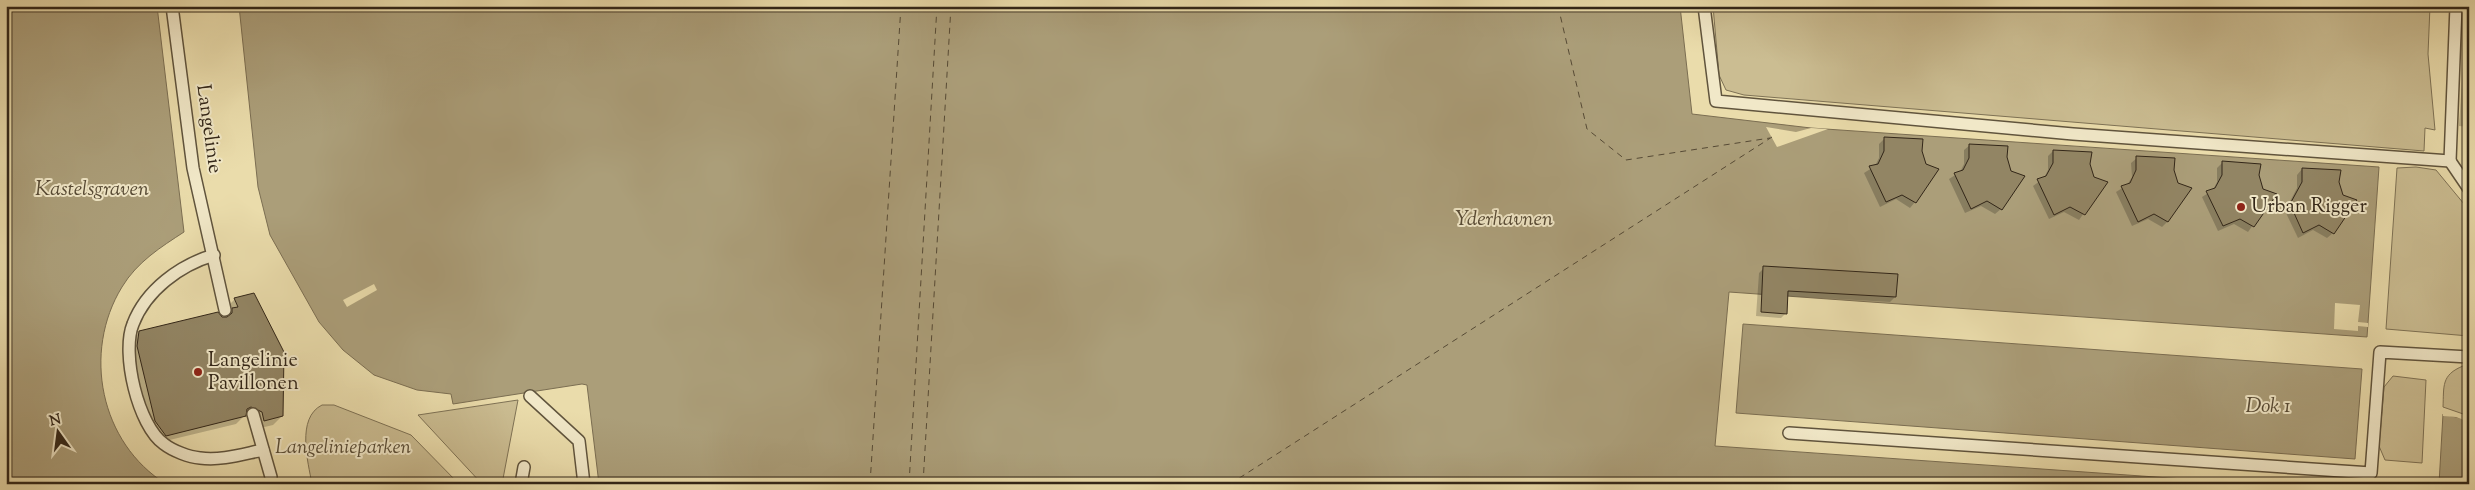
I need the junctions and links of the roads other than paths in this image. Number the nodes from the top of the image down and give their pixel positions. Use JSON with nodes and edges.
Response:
{"nodes":[{"id":1,"x":172,"y":6,"type":"edge"},
{"id":2,"x":1704,"y":6,"type":"edge"},
{"id":3,"x":2456,"y":6,"type":"edge"},
{"id":4,"x":2450,"y":161,"type":"junction"},
{"id":5,"x":2469,"y":188,"type":"edge"},
{"id":6,"x":214,"y":256,"type":"junction"},
{"id":7,"x":225,"y":310,"type":"dead end"},
{"id":8,"x":2469,"y":357,"type":"edge"},
{"id":9,"x":530,"y":396,"type":"dead end"},
{"id":10,"x":253,"y":414,"type":"dead end"},
{"id":11,"x":1789,"y":433,"type":"dead end"},
{"id":12,"x":263,"y":450,"type":"junction"},
{"id":13,"x":524,"y":467,"type":"dead end"},
{"id":14,"x":271,"y":477,"type":"dead end"},
{"id":15,"x":521,"y":484,"type":"edge"},
{"id":16,"x":584,"y":484,"type":"edge"}],
"edges":[{"from":1,"to":6,"type":"lane","name":"Langelinie"},
{"from":2,"to":4,"type":"lane"},
{"from":3,"to":4,"type":"lane"},
{"from":4,"to":5,"type":"lane"},
{"from":6,"to":7,"type":"lane","name":"Langelinie"},
{"from":6,"to":12,"type":"lane"},
{"from":8,"to":11,"type":"lane"},
{"from":9,"to":16,"type":"lane"},
{"from":10,"to":12,"type":"lane"},
{"from":12,"to":14,"type":"lane"},
{"from":13,"to":15,"type":"lane"}]}
